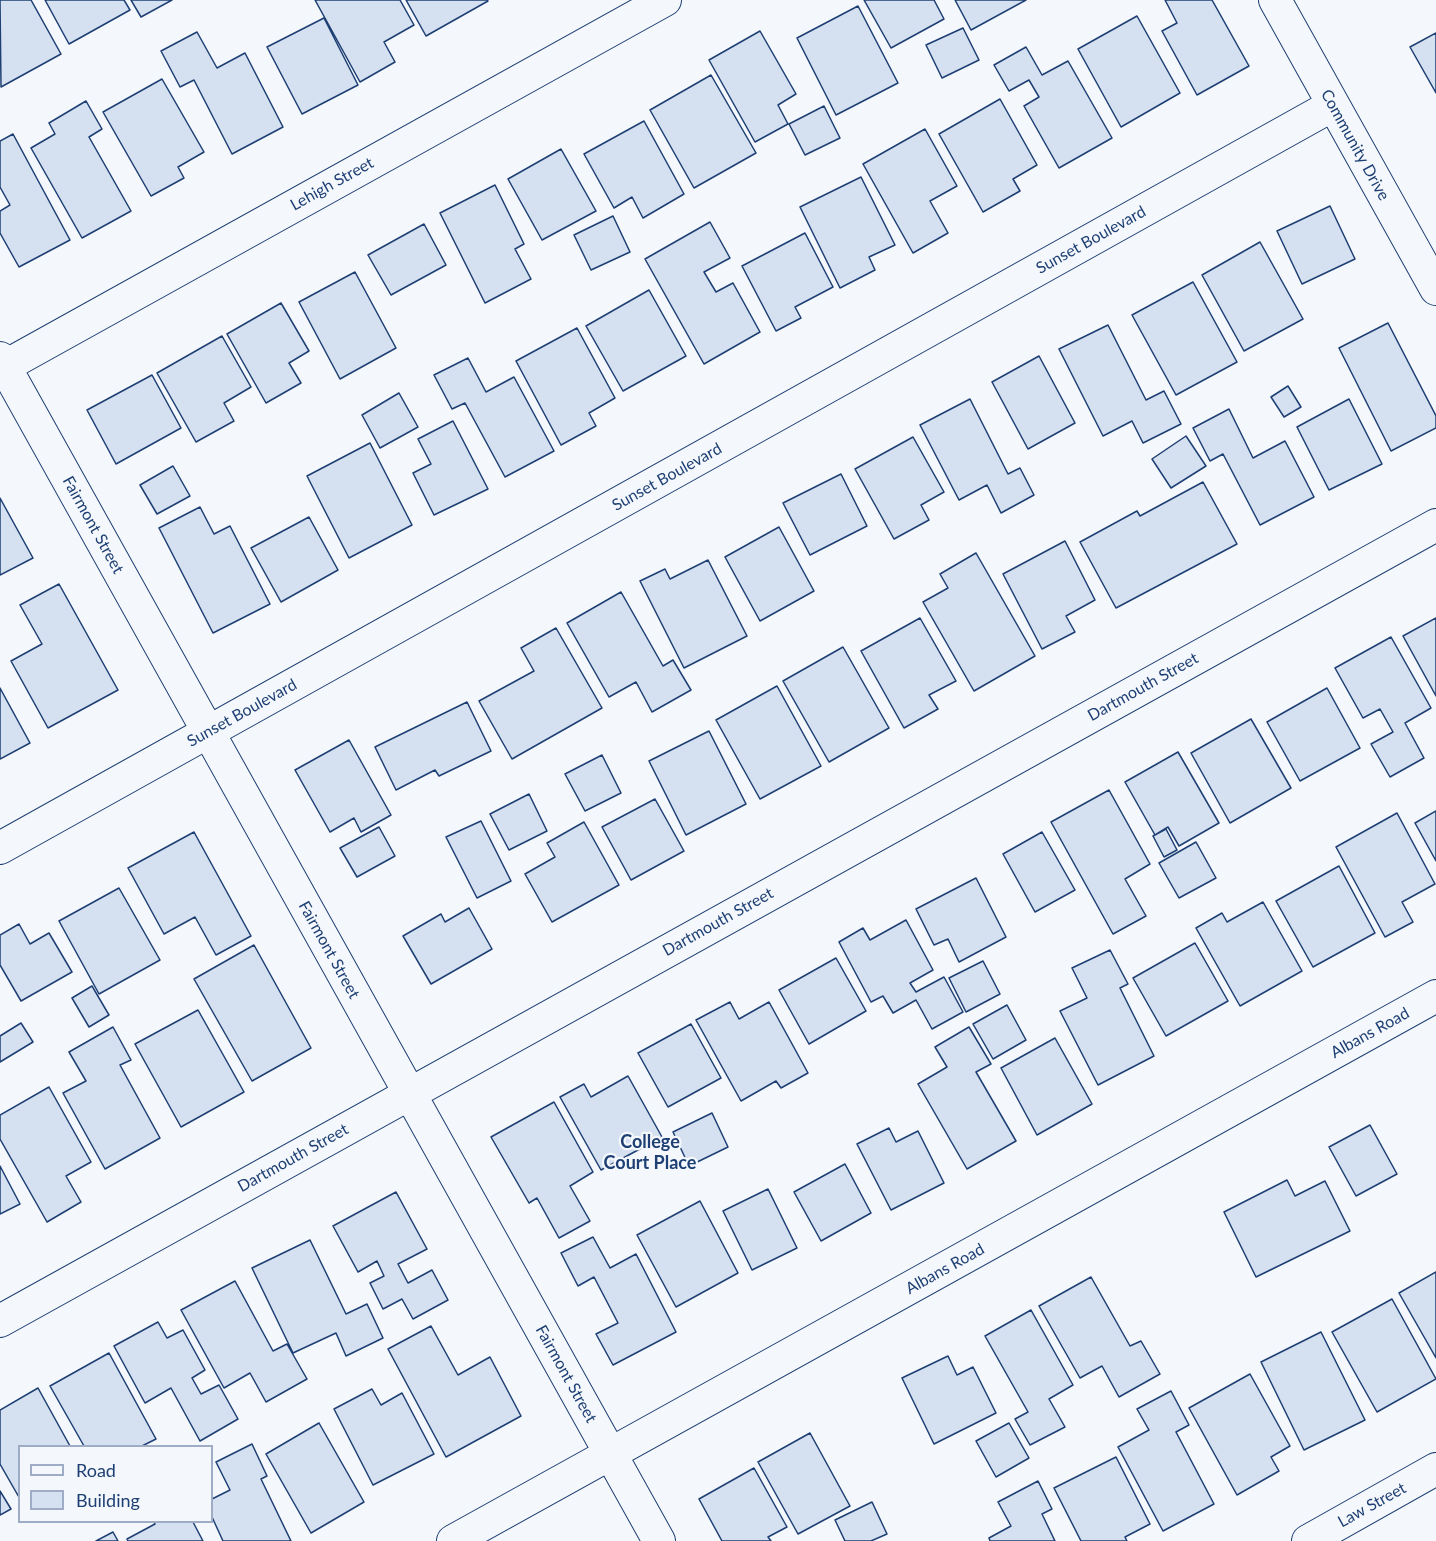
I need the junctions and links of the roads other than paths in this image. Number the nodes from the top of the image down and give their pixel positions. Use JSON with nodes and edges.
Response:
{"nodes":[{"id":1,"x":665,"y":0,"type":"edge"},
{"id":2,"x":1275,"y":0,"type":"edge"},
{"id":3,"x":1333,"y":105,"type":"junction"},
{"id":4,"x":1436,"y":289,"type":"edge"},
{"id":5,"x":2,"y":364,"type":"edge"},
{"id":6,"x":1436,"y":525,"type":"edge"},
{"id":7,"x":208,"y":732,"type":"junction"},
{"id":8,"x":0,"y":848,"type":"edge"},
{"id":9,"x":1436,"y":996,"type":"edge"},
{"id":10,"x":410,"y":1093,"type":"junction"},
{"id":11,"x":0,"y":1321,"type":"edge"},
{"id":12,"x":611,"y":1454,"type":"junction"},
{"id":13,"x":1436,"y":1469,"type":"edge"},
{"id":14,"x":453,"y":1541,"type":"edge"},
{"id":15,"x":659,"y":1541,"type":"edge"},
{"id":16,"x":1308,"y":1541,"type":"edge"}],
"edges":[{"from":1,"to":5,"type":"street","name":"Lehigh Street"},
{"from":2,"to":3,"type":"street","name":"Community Drive"},
{"from":3,"to":4,"type":"street","name":"Community Drive"},
{"from":3,"to":7,"type":"street","name":"Sunset Boulevard"},
{"from":5,"to":7,"type":"street","name":"Fairmont Street"},
{"from":6,"to":10,"type":"street","name":"Dartmouth Street"},
{"from":7,"to":8,"type":"street","name":"Sunset Boulevard"},
{"from":7,"to":10,"type":"street","name":"Fairmont Street"},
{"from":9,"to":12,"type":"street","name":"Albans Road"},
{"from":10,"to":11,"type":"street","name":"Dartmouth Street"},
{"from":10,"to":12,"type":"street","name":"Fairmont Street"},
{"from":12,"to":14,"type":"street","name":"Albans Road"},
{"from":12,"to":15,"type":"street","name":"Fairmont Street"},
{"from":13,"to":16,"type":"street","name":"Law Street"}]}
